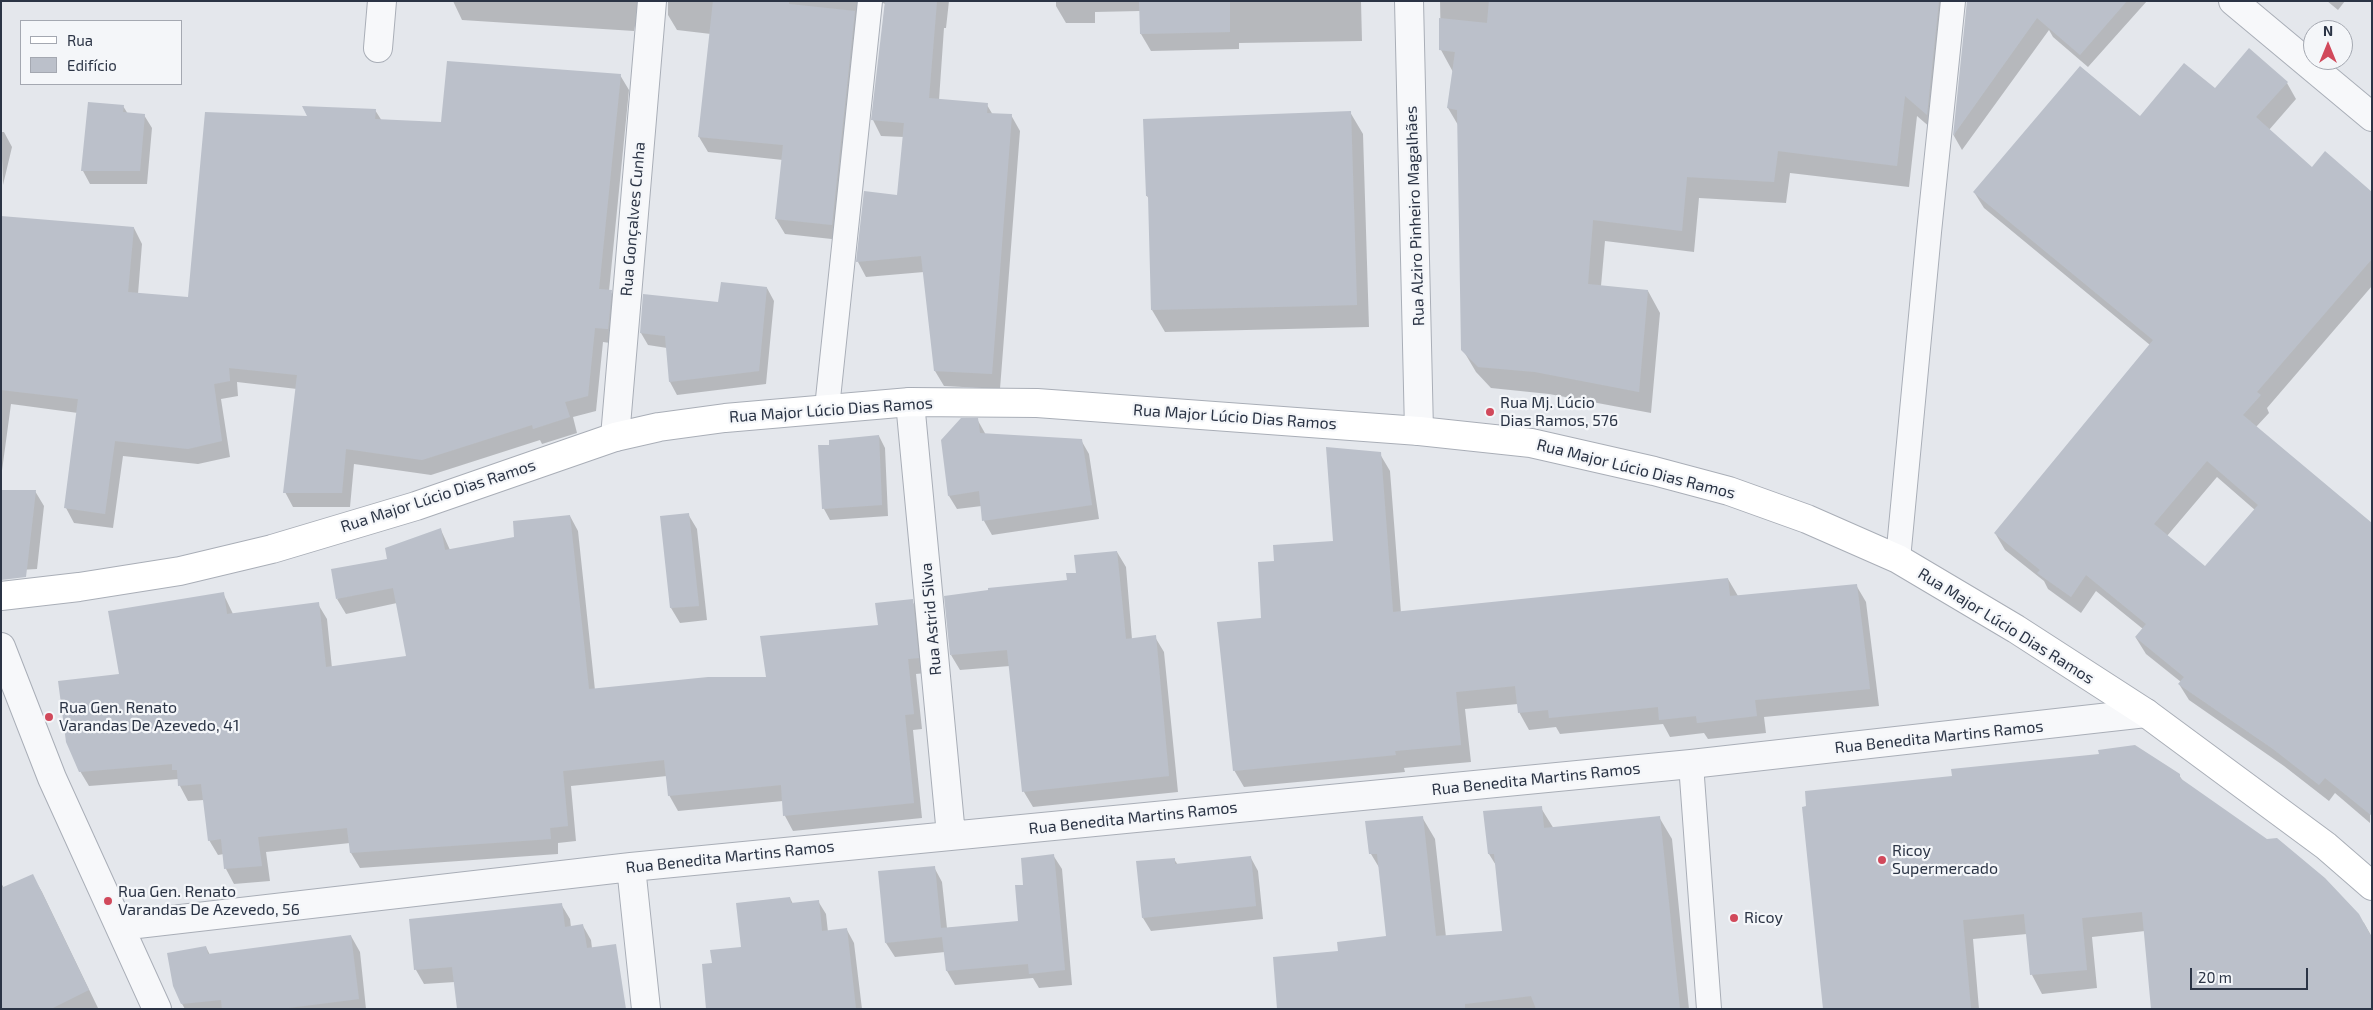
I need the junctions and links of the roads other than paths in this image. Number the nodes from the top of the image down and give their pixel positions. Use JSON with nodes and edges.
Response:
{"nodes":[{"id":1,"x":382,"y":1,"type":"edge"},
{"id":2,"x":652,"y":1,"type":"edge"},
{"id":3,"x":870,"y":1,"type":"edge"},
{"id":4,"x":1409,"y":1,"type":"edge"},
{"id":5,"x":1953,"y":1,"type":"edge"},
{"id":6,"x":2233,"y":1,"type":"edge"},
{"id":7,"x":378,"y":48,"type":"dead end"},
{"id":8,"x":2372,"y":117,"type":"edge"},
{"id":9,"x":910,"y":402,"type":"junction"},
{"id":10,"x":827,"y":408,"type":"junction"},
{"id":11,"x":1419,"y":431,"type":"junction"},
{"id":12,"x":615,"y":437,"type":"junction"},
{"id":13,"x":1898,"y":559,"type":"junction"},
{"id":14,"x":1,"y":596,"type":"edge"},
{"id":15,"x":1,"y":647,"type":"edge"},
{"id":16,"x":2146,"y":713,"type":"junction"},
{"id":17,"x":1691,"y":764,"type":"junction"},
{"id":18,"x":951,"y":836,"type":"junction"},
{"id":19,"x":631,"y":867,"type":"junction"},
{"id":20,"x":2372,"y":886,"type":"edge"},
{"id":21,"x":120,"y":926,"type":"junction"},
{"id":22,"x":157,"y":1009,"type":"edge"},
{"id":23,"x":646,"y":1009,"type":"edge"},
{"id":24,"x":1709,"y":1009,"type":"edge"}],
"edges":[{"from":1,"to":7,"type":"street"},
{"from":2,"to":12,"type":"street","name":"Rua Gonçalves Cunha"},
{"from":3,"to":10,"type":"lane"},
{"from":4,"to":11,"type":"street","name":"Rua Alziro Pinheiro Magalhães"},
{"from":5,"to":13,"type":"lane"},
{"from":6,"to":8,"type":"street"},
{"from":9,"to":10,"type":"main road","name":"Rua Major Lúcio Dias Ramos"},
{"from":9,"to":11,"type":"main road","name":"Rua Major Lúcio Dias Ramos"},
{"from":9,"to":18,"type":"street","name":"Rua Astrid Silva"},
{"from":10,"to":12,"type":"main road","name":"Rua Major Lúcio Dias Ramos"},
{"from":11,"to":13,"type":"main road","name":"Rua Major Lúcio Dias Ramos"},
{"from":12,"to":14,"type":"main road","name":"Rua Major Lúcio Dias Ramos"},
{"from":13,"to":16,"type":"main road","name":"Rua Major Lúcio Dias Ramos"},
{"from":15,"to":21,"type":"street"},
{"from":16,"to":17,"type":"street","name":"Rua Benedita Martins Ramos"},
{"from":16,"to":20,"type":"main road","name":"Rua Major Lúcio Dias Ramos"},
{"from":17,"to":18,"type":"street","name":"Rua Benedita Martins Ramos"},
{"from":17,"to":24,"type":"lane"},
{"from":18,"to":19,"type":"street","name":"Rua Benedita Martins Ramos"},
{"from":19,"to":21,"type":"street","name":"Rua Benedita Martins Ramos"},
{"from":19,"to":23,"type":"street"},
{"from":21,"to":22,"type":"street"}]}
